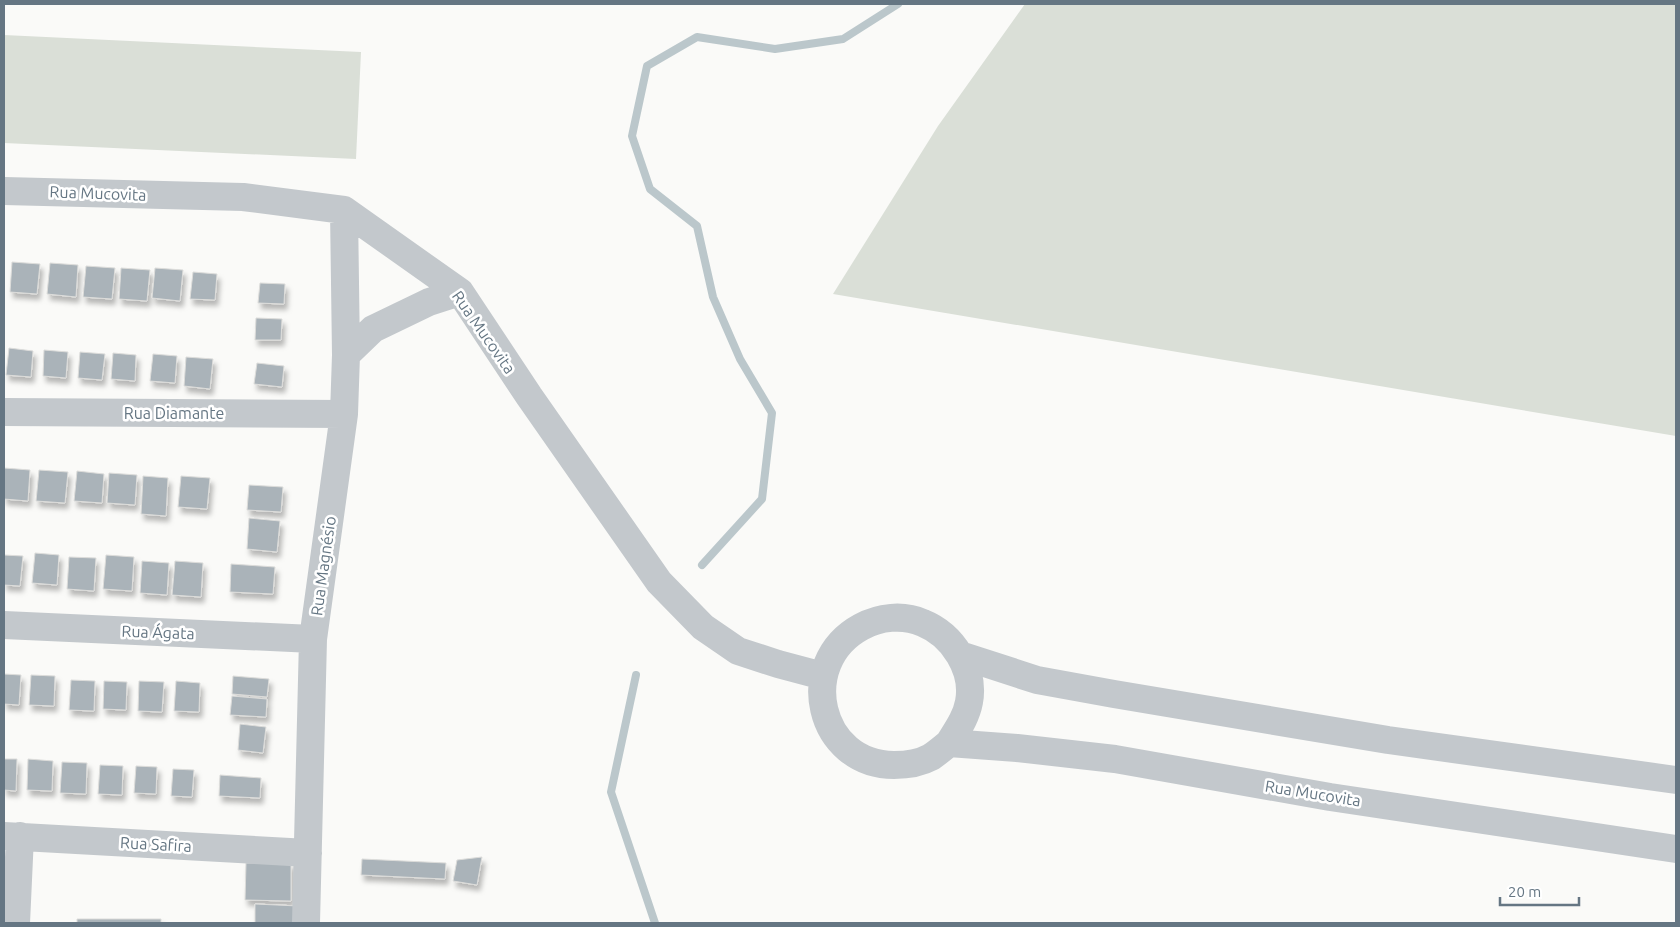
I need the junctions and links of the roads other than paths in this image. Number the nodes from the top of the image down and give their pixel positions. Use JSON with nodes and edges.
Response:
{"nodes":[{"id":1,"x":4,"y":191,"type":"edge"},
{"id":2,"x":344,"y":210,"type":"junction"},
{"id":3,"x":460,"y":292,"type":"junction"},
{"id":4,"x":346,"y":355,"type":"junction"},
{"id":5,"x":4,"y":412,"type":"edge"},
{"id":6,"x":344,"y":414,"type":"junction"},
{"id":7,"x":4,"y":625,"type":"edge"},
{"id":8,"x":313,"y":639,"type":"junction"},
{"id":9,"x":960,"y":655,"type":"junction"},
{"id":10,"x":823,"y":676,"type":"junction"},
{"id":11,"x":949,"y":743,"type":"junction"},
{"id":12,"x":1676,"y":780,"type":"edge"},
{"id":13,"x":12,"y":836,"type":"edge"},
{"id":14,"x":1676,"y":849,"type":"edge"},
{"id":15,"x":308,"y":854,"type":"junction"},
{"id":16,"x":16,"y":923,"type":"edge"},
{"id":17,"x":306,"y":923,"type":"edge"}],
"edges":[{"from":1,"to":2,"type":"street","name":"Rua Mucovita"},
{"from":2,"to":3,"type":"street","name":"Rua Mucovita"},
{"from":2,"to":4,"type":"street","name":"Rua Magnésio"},
{"from":3,"to":4,"type":"street"},
{"from":3,"to":10,"type":"street","name":"Rua Mucovita"},
{"from":4,"to":6,"type":"street","name":"Rua Magnésio"},
{"from":5,"to":6,"type":"street","name":"Rua Diamante"},
{"from":6,"to":8,"type":"street","name":"Rua Magnésio"},
{"from":7,"to":8,"type":"street","name":"Rua Ágata"},
{"from":8,"to":15,"type":"street","name":"Rua Magnésio"},
{"from":9,"to":10,"type":"street"},
{"from":9,"to":11,"type":"street"},
{"from":9,"to":12,"type":"street"},
{"from":10,"to":11,"type":"street"},
{"from":11,"to":14,"type":"street","name":"Rua Mucovita"},
{"from":13,"to":15,"type":"street","name":"Rua Safira"},
{"from":13,"to":16,"type":"street"},
{"from":15,"to":17,"type":"street","name":"Rua Magnésio"}]}
